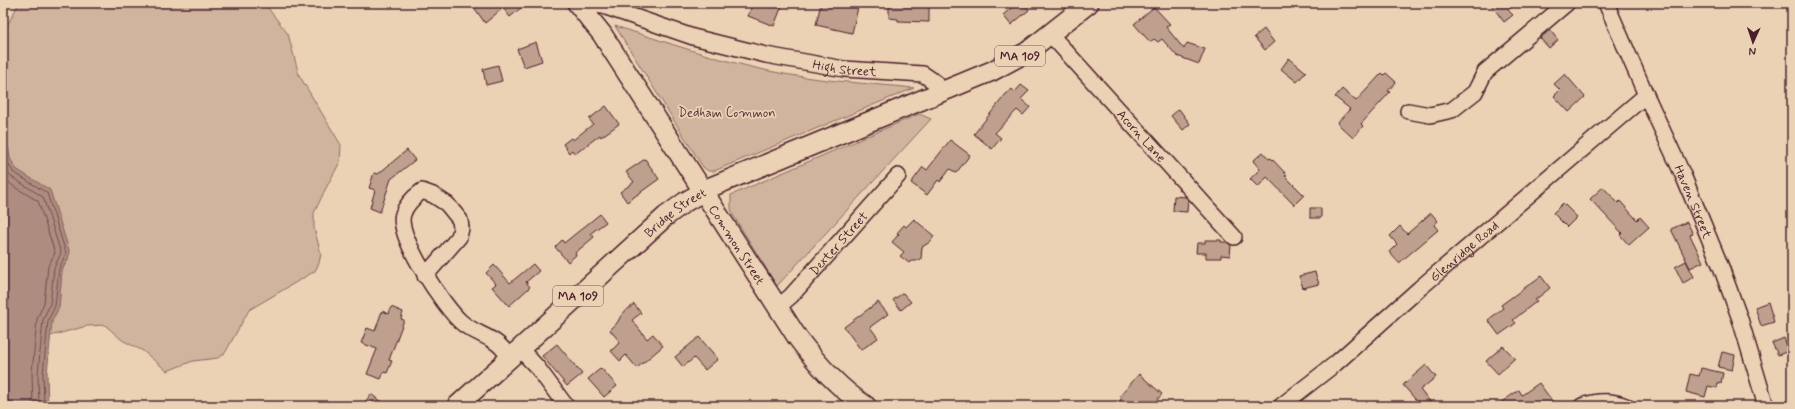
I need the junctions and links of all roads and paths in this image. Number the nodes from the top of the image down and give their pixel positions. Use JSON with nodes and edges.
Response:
{"nodes":[{"id":1,"x":1089,"y":3,"type":"edge"},
{"id":2,"x":1567,"y":3,"type":"edge"},
{"id":3,"x":1606,"y":3,"type":"edge"},
{"id":4,"x":580,"y":6,"type":"edge"},
{"id":5,"x":1050,"y":34,"type":"junction"},
{"id":6,"x":941,"y":92,"type":"junction"},
{"id":7,"x":1646,"y":95,"type":"junction"},
{"id":8,"x":1408,"y":111,"type":"dead end"},
{"id":9,"x":898,"y":176,"type":"dead end"},
{"id":10,"x":703,"y":192,"type":"junction"},
{"id":11,"x":1234,"y":237,"type":"dead end"},
{"id":12,"x":425,"y":276,"type":"junction"},
{"id":13,"x":778,"y":308,"type":"junction"},
{"id":14,"x":515,"y":353,"type":"junction"},
{"id":15,"x":457,"y":406,"type":"edge"},
{"id":16,"x":566,"y":406,"type":"edge"},
{"id":17,"x":866,"y":406,"type":"edge"},
{"id":18,"x":1281,"y":406,"type":"edge"},
{"id":19,"x":1582,"y":406,"type":"edge"},
{"id":20,"x":1626,"y":406,"type":"edge"},
{"id":21,"x":1766,"y":406,"type":"edge"}],
"edges":[{"from":1,"to":5,"type":"main road","number":"MA 109"},
{"from":2,"to":8,"type":"street"},
{"from":3,"to":7,"type":"street","name":"Haven Street"},
{"from":4,"to":6,"type":"street","name":"High Street"},
{"from":4,"to":10,"type":"main road","name":"Common Street"},
{"from":5,"to":6,"type":"main road","number":"MA 109"},
{"from":5,"to":11,"type":"street","name":"Acorn Lane"},
{"from":6,"to":10,"type":"main road","name":"Bridge Street","number":"MA 109"},
{"from":7,"to":18,"type":"street","name":"Glenridge Road"},
{"from":7,"to":21,"type":"street","name":"Haven Street"},
{"from":9,"to":13,"type":"street","name":"Dexter Street"},
{"from":10,"to":13,"type":"main road","name":"Common Street"},
{"from":10,"to":14,"type":"main road","name":"Bridge Street","number":"MA 109"},
{"from":12,"to":12,"type":"street"},
{"from":12,"to":14,"type":"street"},
{"from":13,"to":17,"type":"main road","name":"Common Street"},
{"from":14,"to":15,"type":"main road","name":"Bridge Street","number":"MA 109"},
{"from":14,"to":16,"type":"street"},
{"from":19,"to":20,"type":"street"}]}
